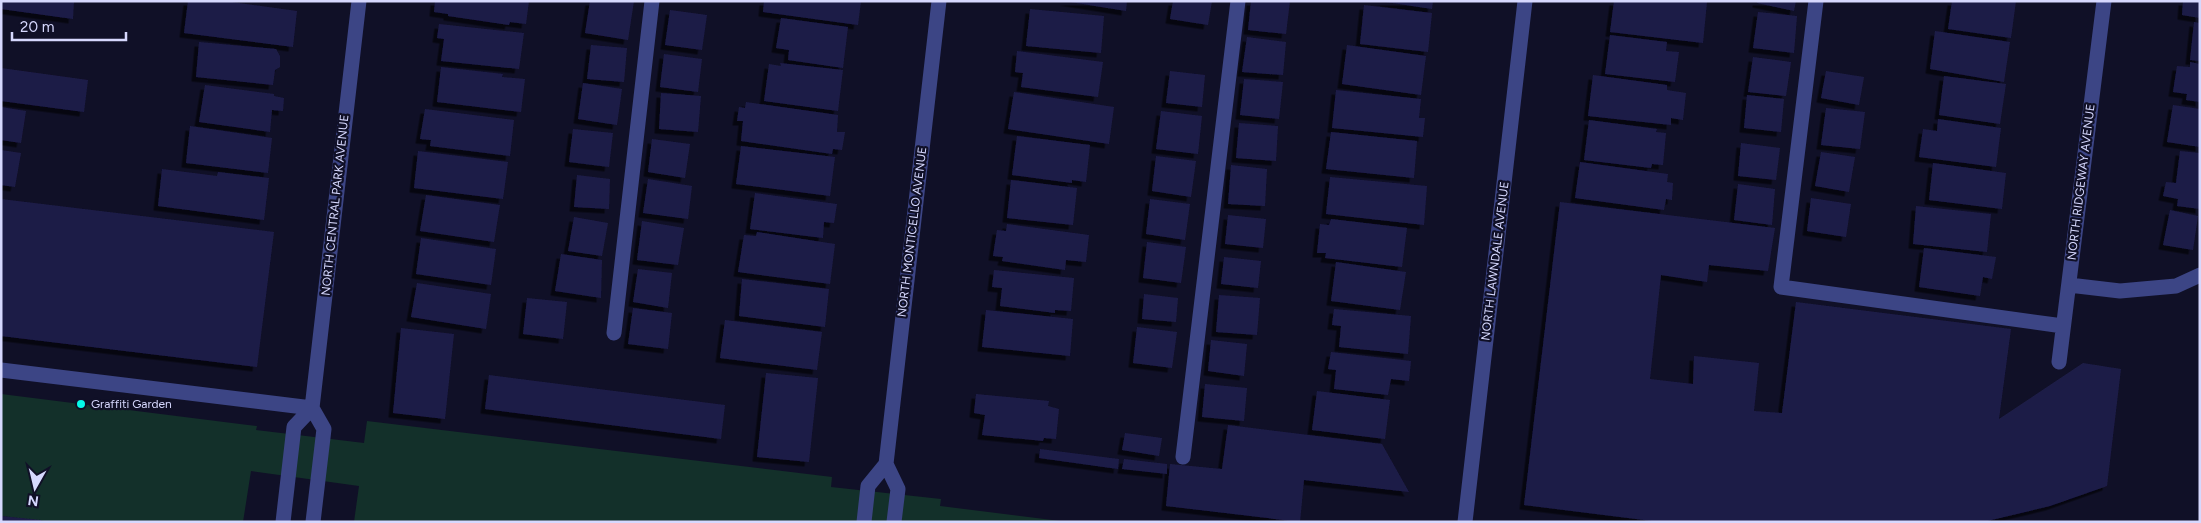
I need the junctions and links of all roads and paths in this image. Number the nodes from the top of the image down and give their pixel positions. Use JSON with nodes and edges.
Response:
{"nodes":[{"id":1,"x":358,"y":1,"type":"edge"},
{"id":2,"x":652,"y":1,"type":"edge"},
{"id":3,"x":939,"y":1,"type":"edge"},
{"id":4,"x":1238,"y":1,"type":"edge"},
{"id":5,"x":1525,"y":1,"type":"edge"},
{"id":6,"x":1816,"y":1,"type":"edge"},
{"id":7,"x":2104,"y":1,"type":"edge"},
{"id":8,"x":2200,"y":275,"type":"edge"},
{"id":9,"x":2069,"y":286,"type":"junction"},
{"id":10,"x":2063,"y":326,"type":"junction"},
{"id":11,"x":614,"y":333,"type":"dead end"},
{"id":12,"x":2058,"y":362,"type":"dead end"},
{"id":13,"x":1,"y":370,"type":"edge"},
{"id":14,"x":312,"y":408,"type":"junction"},
{"id":15,"x":1183,"y":457,"type":"dead end"},
{"id":16,"x":886,"y":464,"type":"junction"},
{"id":17,"x":283,"y":522,"type":"edge"},
{"id":18,"x":313,"y":522,"type":"edge"},
{"id":19,"x":864,"y":522,"type":"edge"},
{"id":20,"x":894,"y":522,"type":"edge"},
{"id":21,"x":1465,"y":522,"type":"edge"}],
"edges":[{"from":1,"to":14,"type":"street","name":"NORTH CENTRAL PARK AVENUE"},
{"from":2,"to":11,"type":"street"},
{"from":3,"to":16,"type":"street","name":"NORTH MONTICELLO AVENUE"},
{"from":4,"to":15,"type":"street"},
{"from":5,"to":21,"type":"street","name":"NORTH LAWNDALE AVENUE"},
{"from":6,"to":10,"type":"street"},
{"from":7,"to":9,"type":"street","name":"NORTH RIDGEWAY AVENUE"},
{"from":8,"to":9,"type":"street"},
{"from":9,"to":10,"type":"street","name":"NORTH RIDGEWAY AVENUE"},
{"from":10,"to":12,"type":"street","name":"NORTH RIDGEWAY AVENUE"},
{"from":13,"to":14,"type":"street"},
{"from":14,"to":17,"type":"street"},
{"from":14,"to":18,"type":"street"},
{"from":16,"to":19,"type":"street"},
{"from":16,"to":20,"type":"street"}]}
